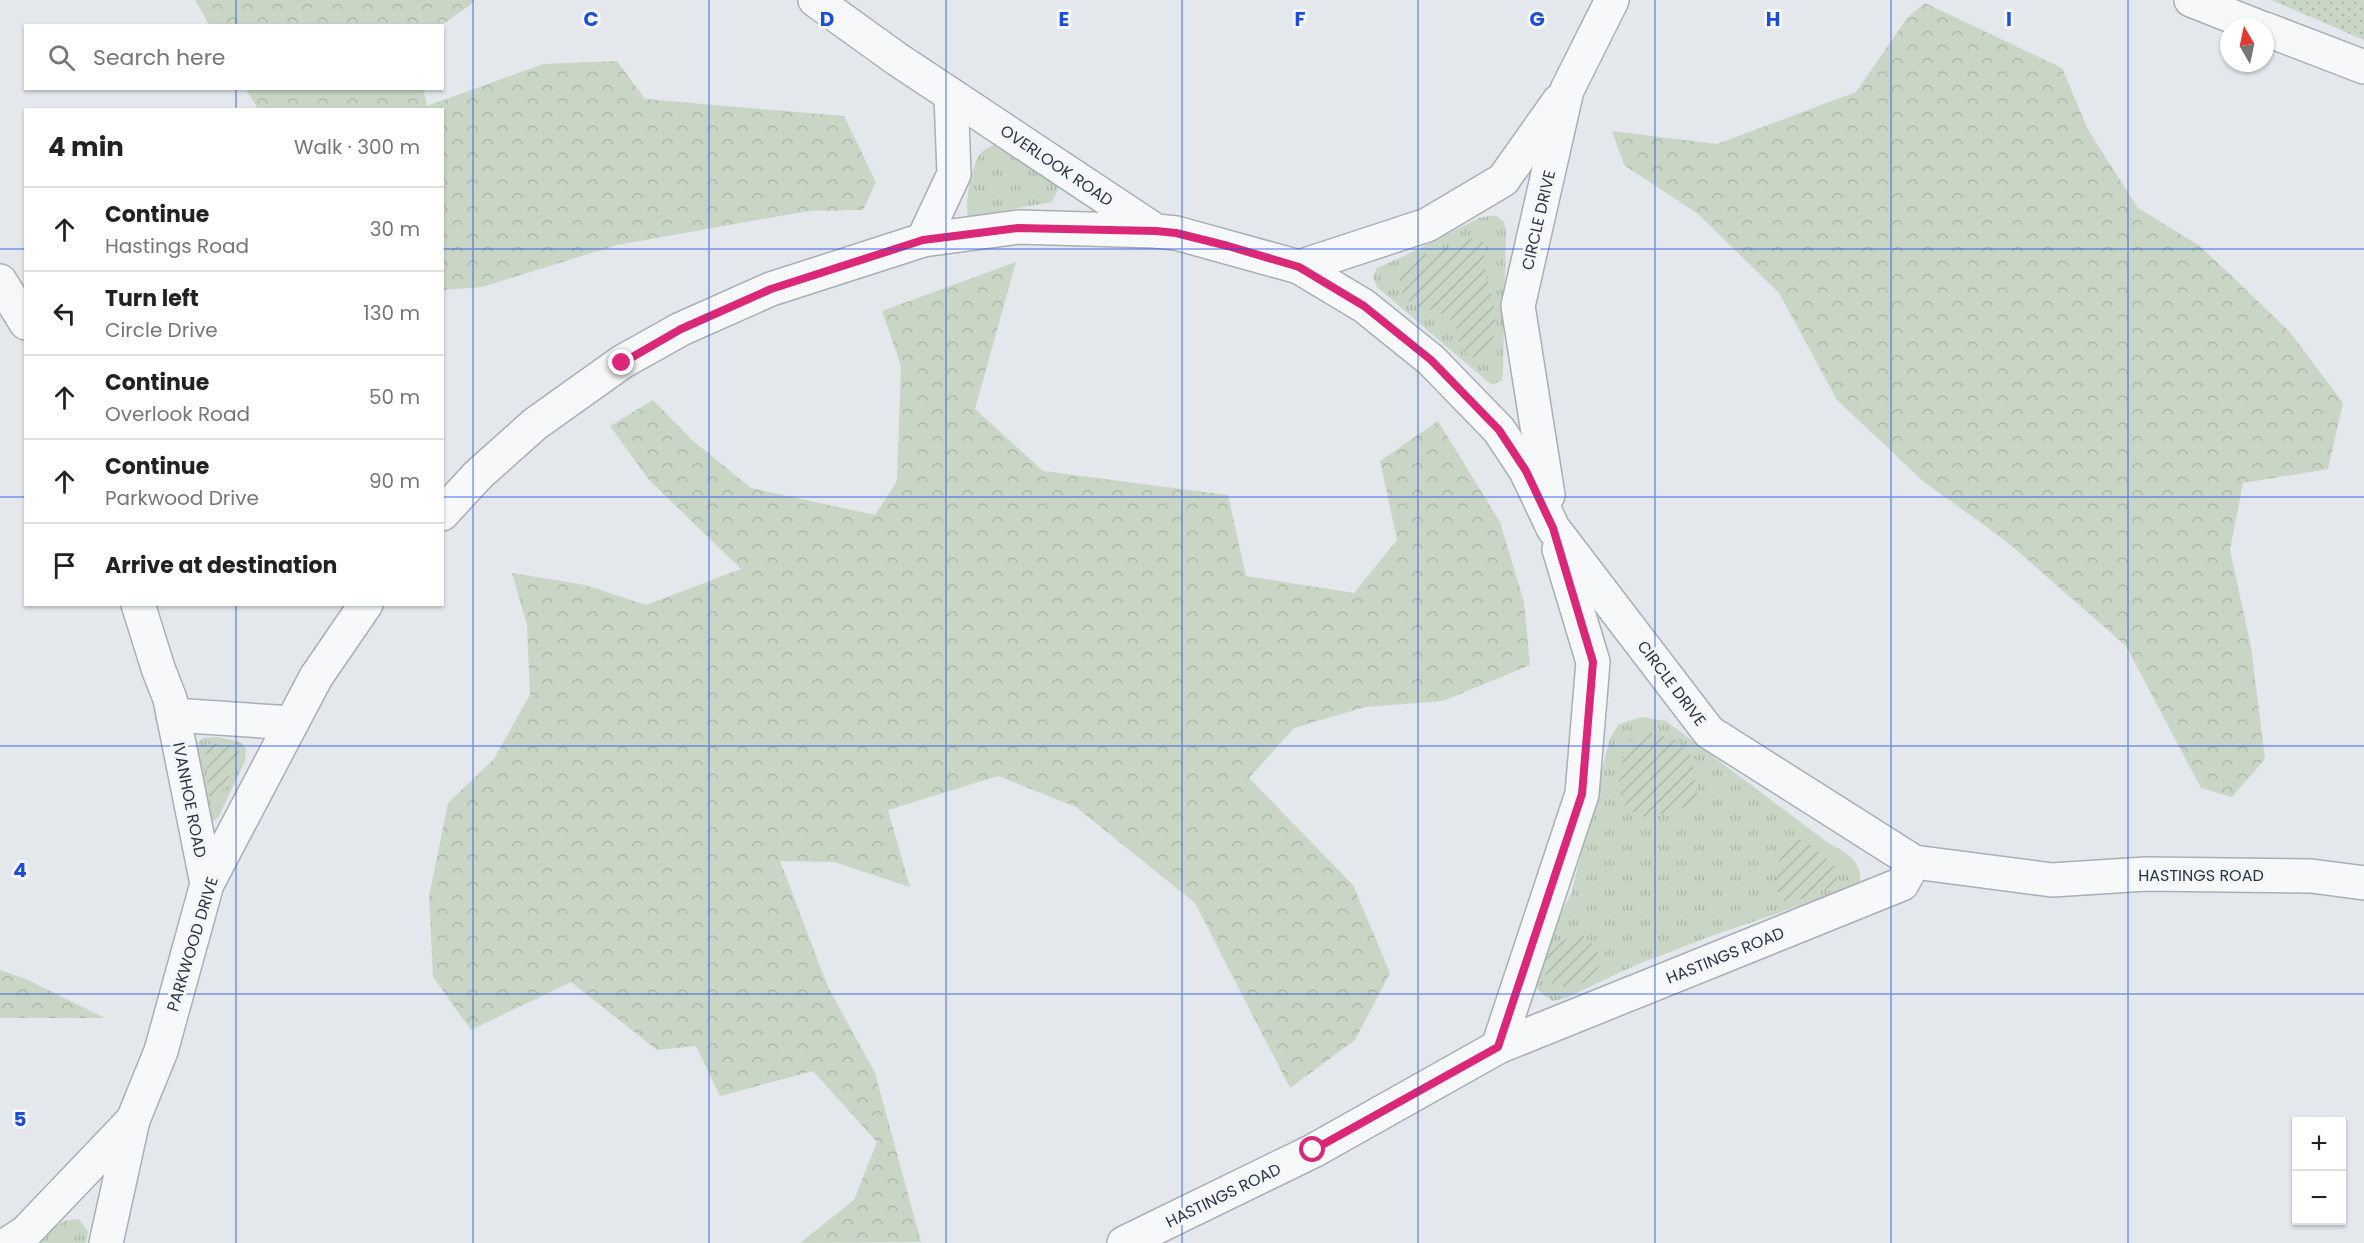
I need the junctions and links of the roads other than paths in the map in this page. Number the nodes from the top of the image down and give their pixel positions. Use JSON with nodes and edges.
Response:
{"nodes":[{"id":1,"x":815,"y":0,"type":"edge"},
{"id":2,"x":1611,"y":0,"type":"edge"},
{"id":3,"x":2191,"y":0,"type":"edge"},
{"id":4,"x":2236,"y":18,"type":"edge"},
{"id":5,"x":2274,"y":32,"type":"edge"},
{"id":6,"x":2364,"y":67,"type":"edge"},
{"id":7,"x":1567,"y":90,"type":"junction"},
{"id":8,"x":951,"y":95,"type":"junction"},
{"id":9,"x":1156,"y":231,"type":"junction"},
{"id":10,"x":923,"y":240,"type":"junction"},
{"id":11,"x":1299,"y":267,"type":"junction"},
{"id":12,"x":0,"y":281,"type":"edge"},
{"id":13,"x":24,"y":320,"type":"edge"},
{"id":14,"x":1409,"y":344,"type":"joint"},
{"id":15,"x":444,"y":512,"type":"edge"},
{"id":16,"x":1553,"y":528,"type":"junction"},
{"id":17,"x":139,"y":606,"type":"edge"},
{"id":18,"x":365,"y":606,"type":"edge"},
{"id":19,"x":173,"y":715,"type":"junction"},
{"id":20,"x":292,"y":723,"type":"junction"},
{"id":21,"x":1914,"y":862,"type":"junction"},
{"id":22,"x":2364,"y":883,"type":"edge"},
{"id":23,"x":207,"y":884,"type":"junction"},
{"id":24,"x":1498,"y":1047,"type":"junction"},
{"id":25,"x":133,"y":1120,"type":"junction"},
{"id":26,"x":9,"y":1243,"type":"edge"},
{"id":27,"x":106,"y":1243,"type":"edge"},
{"id":28,"x":1124,"y":1243,"type":"edge"}],
"edges":[{"from":1,"to":8,"type":"street","name":"OVERLOOK ROAD"},
{"from":2,"to":7,"type":"street","name":"CIRCLE DRIVE"},
{"from":3,"to":4,"type":"street"},
{"from":5,"to":6,"type":"street"},
{"from":7,"to":11,"type":"street","name":"CIRCLE DRIVE"},
{"from":7,"to":16,"type":"street","name":"CIRCLE DRIVE"},
{"from":8,"to":9,"type":"street","name":"OVERLOOK ROAD"},
{"from":8,"to":10,"type":"street"},
{"from":9,"to":10,"type":"street"},
{"from":9,"to":11,"type":"street","name":"OVERLOOK ROAD"},
{"from":10,"to":15,"type":"street"},
{"from":11,"to":14,"type":"street","name":"OVERLOOK ROAD"},
{"from":12,"to":13,"type":"street"},
{"from":14,"to":16,"type":"street","name":"CIRCLE DRIVE"},
{"from":16,"to":21,"type":"street","name":"CIRCLE DRIVE"},
{"from":16,"to":24,"type":"street","name":"CIRCLE DRIVE"},
{"from":17,"to":19,"type":"street","name":"IVANHOE ROAD"},
{"from":18,"to":20,"type":"street","name":"PARKWOOD DRIVE"},
{"from":19,"to":20,"type":"street","name":"IVANHOE ROAD"},
{"from":19,"to":23,"type":"street","name":"IVANHOE ROAD"},
{"from":20,"to":23,"type":"street","name":"PARKWOOD DRIVE"},
{"from":21,"to":22,"type":"street","name":"HASTINGS ROAD"},
{"from":21,"to":24,"type":"street","name":"HASTINGS ROAD"},
{"from":23,"to":25,"type":"street","name":"PARKWOOD DRIVE"},
{"from":24,"to":28,"type":"street","name":"HASTINGS ROAD"},
{"from":25,"to":26,"type":"street"},
{"from":25,"to":27,"type":"street","name":"PARKWOOD DRIVE"}]}
